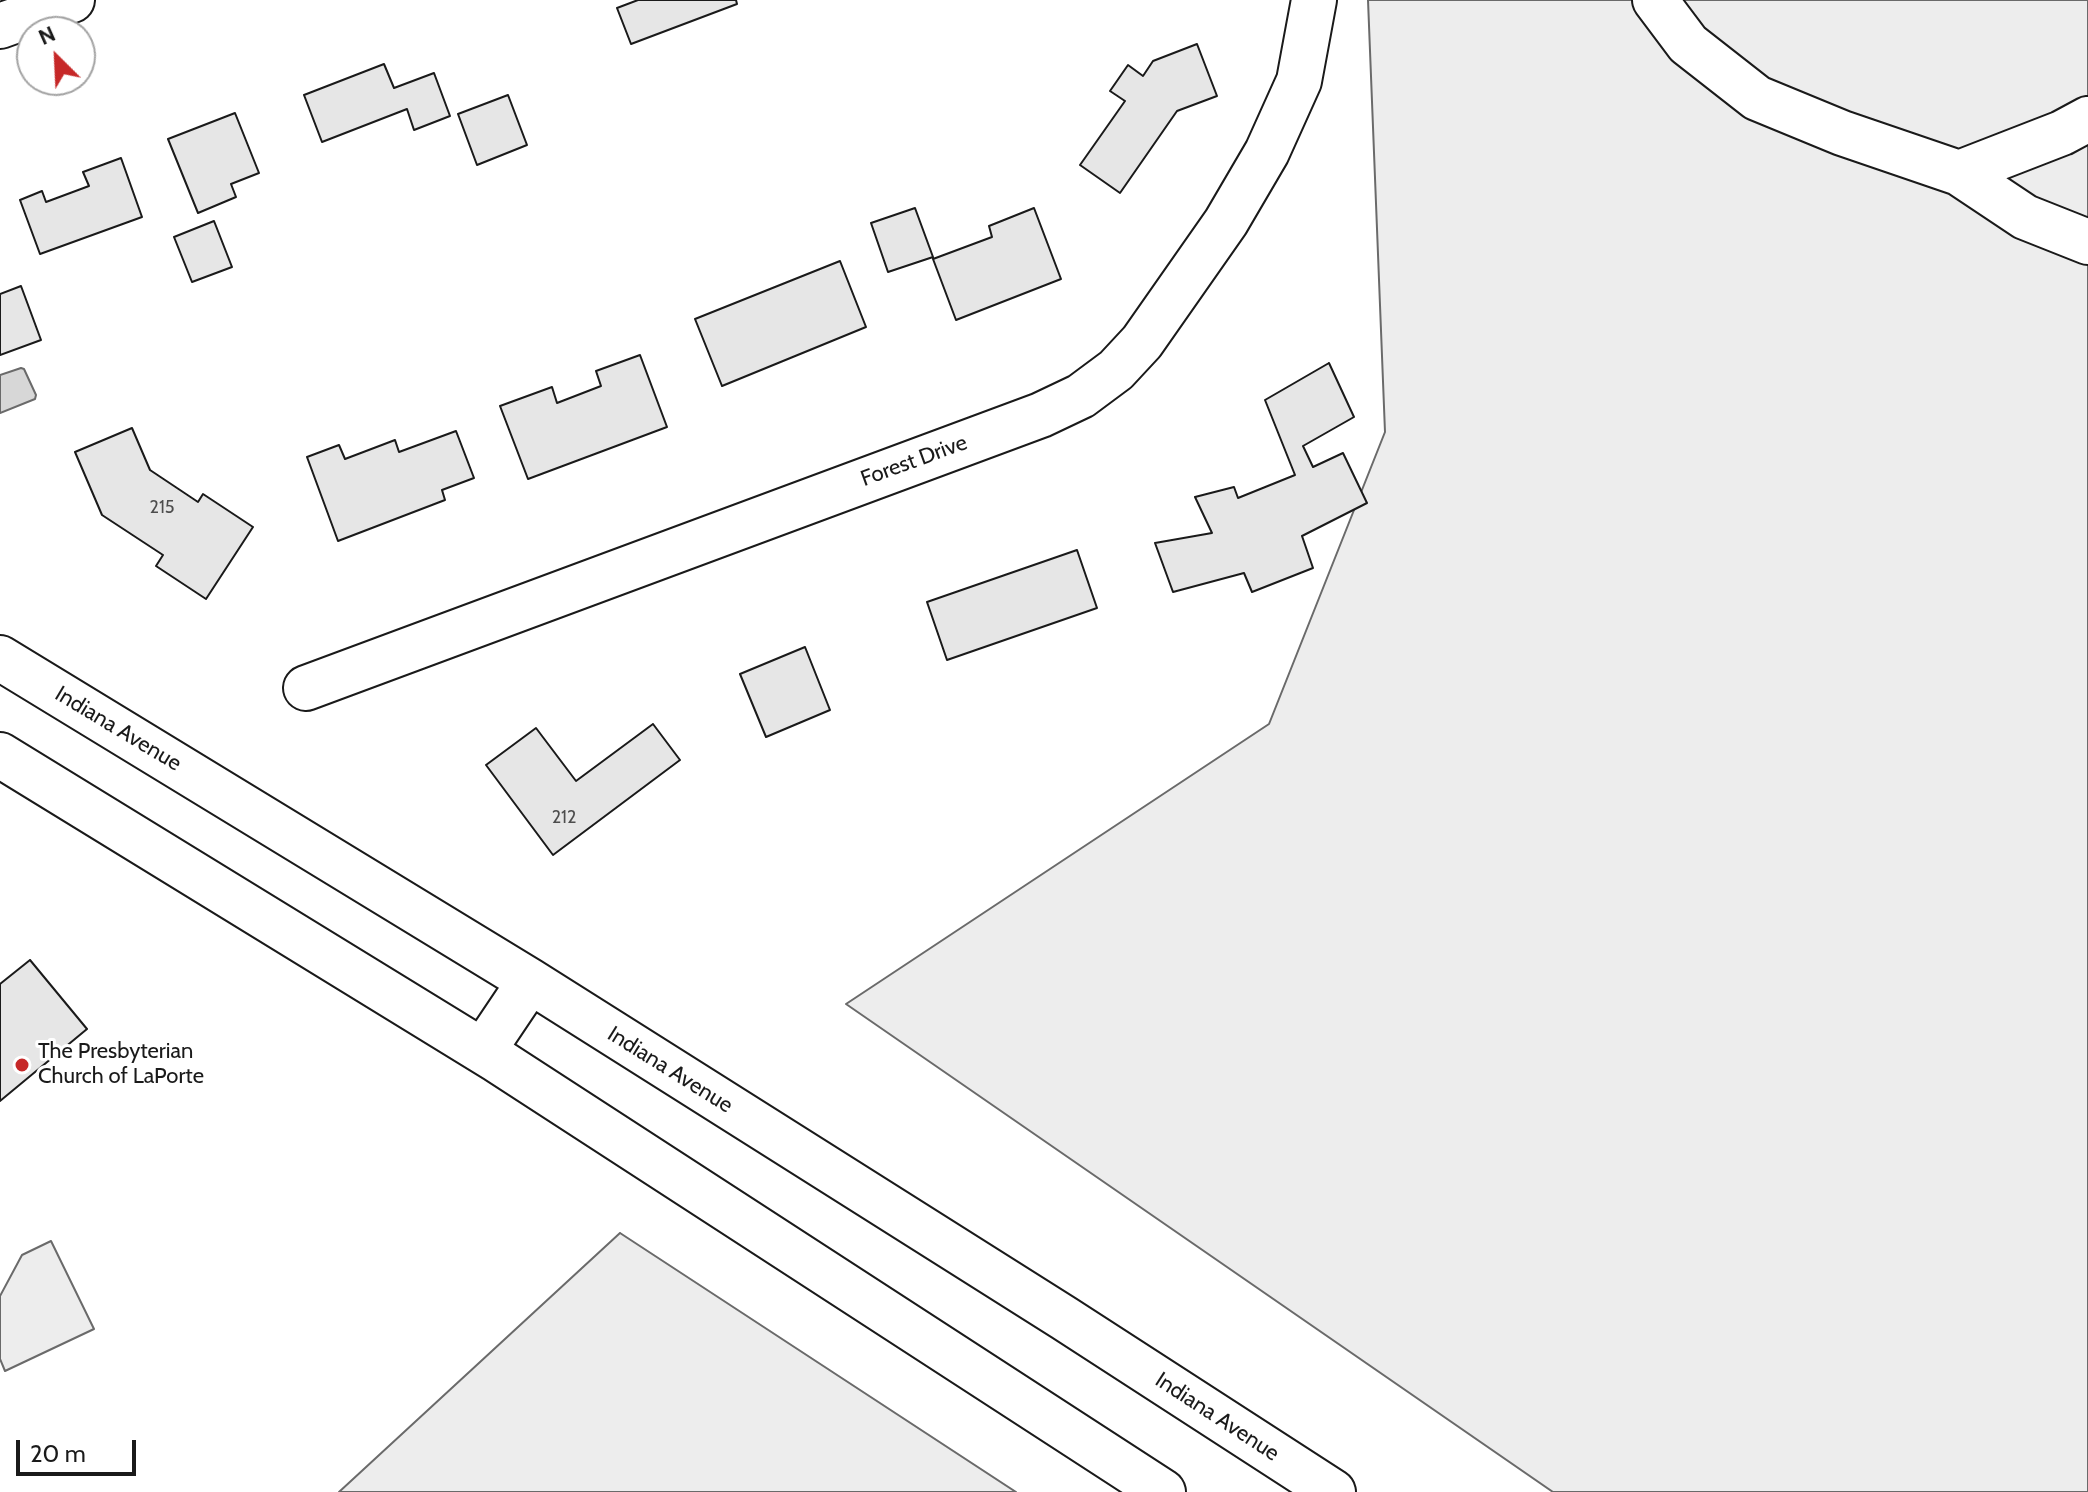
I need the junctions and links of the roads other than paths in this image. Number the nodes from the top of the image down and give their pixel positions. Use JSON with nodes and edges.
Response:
{"nodes":[{"id":1,"x":72,"y":0,"type":"edge"},
{"id":2,"x":1314,"y":0,"type":"edge"},
{"id":3,"x":1661,"y":4,"type":"edge"},
{"id":4,"x":0,"y":26,"type":"edge"},
{"id":5,"x":2088,"y":119,"type":"edge"},
{"id":6,"x":1959,"y":173,"type":"junction"},
{"id":7,"x":2088,"y":242,"type":"edge"},
{"id":8,"x":0,"y":658,"type":"edge"},
{"id":9,"x":306,"y":688,"type":"dead end"},
{"id":10,"x":0,"y":755,"type":"edge"},
{"id":11,"x":530,"y":981,"type":"junction"},
{"id":12,"x":483,"y":1051,"type":"junction"},
{"id":13,"x":1163,"y":1492,"type":"edge"},
{"id":14,"x":1333,"y":1492,"type":"edge"}],
"edges":[{"from":1,"to":4,"type":"main road"},
{"from":2,"to":9,"type":"main road","name":"Forest Drive"},
{"from":3,"to":6,"type":"main road"},
{"from":5,"to":6,"type":"main road"},
{"from":6,"to":7,"type":"main road"},
{"from":8,"to":11,"type":"main road","name":"Indiana Avenue"},
{"from":10,"to":12,"type":"main road"},
{"from":11,"to":12,"type":"main road"},
{"from":11,"to":14,"type":"main road","name":"Indiana Avenue"},
{"from":12,"to":13,"type":"main road"}]}
